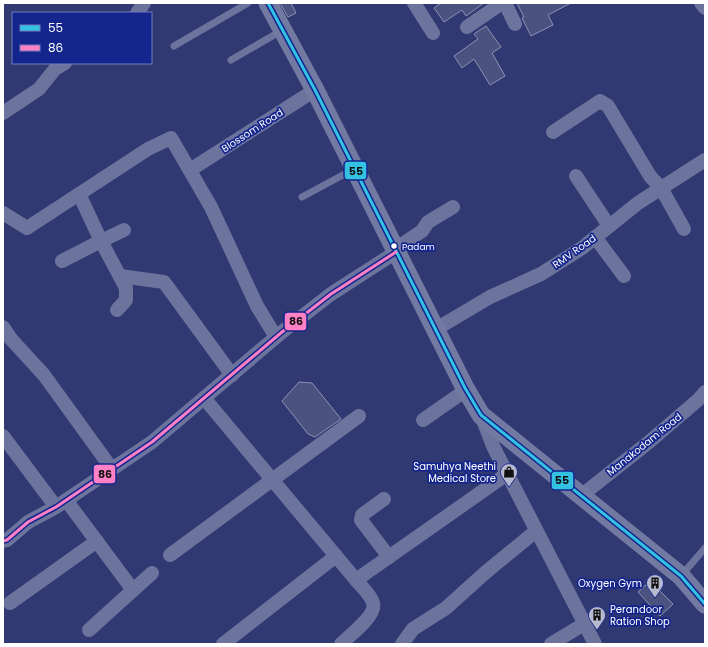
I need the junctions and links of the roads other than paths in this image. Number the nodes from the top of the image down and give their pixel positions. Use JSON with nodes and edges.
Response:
{"nodes":[{"id":1,"x":144,"y":3,"type":"edge"},
{"id":2,"x":248,"y":3,"type":"edge"},
{"id":3,"x":268,"y":3,"type":"edge"},
{"id":4,"x":414,"y":3,"type":"edge"},
{"id":5,"x":502,"y":3,"type":"edge"},
{"id":6,"x":505,"y":3,"type":"edge"},
{"id":7,"x":701,"y":3,"type":"edge"},
{"id":8,"x":705,"y":8,"type":"edge"},
{"id":9,"x":138,"y":12,"type":"edge"},
{"id":10,"x":515,"y":24,"type":"dead end"},
{"id":11,"x":467,"y":27,"type":"dead end"},
{"id":12,"x":284,"y":30,"type":"junction"},
{"id":13,"x":433,"y":33,"type":"dead end"},
{"id":14,"x":174,"y":46,"type":"dead end"},
{"id":15,"x":231,"y":60,"type":"dead end"},
{"id":16,"x":64,"y":64,"type":"edge"},
{"id":17,"x":314,"y":90,"type":"junction"},
{"id":18,"x":3,"y":113,"type":"edge"},
{"id":19,"x":553,"y":132,"type":"dead end"},
{"id":20,"x":705,"y":160,"type":"edge"},
{"id":21,"x":354,"y":169,"type":"junction"},
{"id":22,"x":190,"y":170,"type":"junction"},
{"id":23,"x":576,"y":176,"type":"dead end"},
{"id":24,"x":661,"y":188,"type":"junction"},
{"id":25,"x":79,"y":194,"type":"junction"},
{"id":26,"x":302,"y":197,"type":"dead end"},
{"id":27,"x":453,"y":207,"type":"dead end"},
{"id":28,"x":3,"y":213,"type":"edge"},
{"id":29,"x":609,"y":226,"type":"junction"},
{"id":30,"x":684,"y":229,"type":"dead end"},
{"id":31,"x":124,"y":230,"type":"dead end"},
{"id":32,"x":595,"y":237,"type":"junction"},
{"id":33,"x":101,"y":241,"type":"junction"},
{"id":34,"x":395,"y":250,"type":"junction"},
{"id":35,"x":62,"y":262,"type":"dead end"},
{"id":36,"x":120,"y":276,"type":"junction"},
{"id":37,"x":624,"y":276,"type":"dead end"},
{"id":38,"x":117,"y":310,"type":"dead end"},
{"id":39,"x":3,"y":327,"type":"edge"},
{"id":40,"x":436,"y":329,"type":"junction"},
{"id":41,"x":276,"y":337,"type":"junction"},
{"id":42,"x":232,"y":375,"type":"junction"},
{"id":43,"x":466,"y":390,"type":"junction"},
{"id":44,"x":704,"y":394,"type":"edge"},
{"id":45,"x":204,"y":398,"type":"junction"},
{"id":46,"x":481,"y":415,"type":"junction"},
{"id":47,"x":359,"y":416,"type":"dead end"},
{"id":48,"x":423,"y":420,"type":"dead end"},
{"id":49,"x":3,"y":436,"type":"edge"},
{"id":50,"x":112,"y":469,"type":"junction"},
{"id":51,"x":507,"y":474,"type":"junction"},
{"id":52,"x":273,"y":481,"type":"junction"},
{"id":53,"x":582,"y":495,"type":"junction"},
{"id":54,"x":384,"y":499,"type":"dead end"},
{"id":55,"x":61,"y":503,"type":"junction"},
{"id":56,"x":536,"y":531,"type":"junction"},
{"id":57,"x":3,"y":541,"type":"edge"},
{"id":58,"x":97,"y":541,"type":"junction"},
{"id":59,"x":705,"y":548,"type":"edge"},
{"id":60,"x":170,"y":555,"type":"dead end"},
{"id":61,"x":336,"y":556,"type":"junction"},
{"id":62,"x":389,"y":557,"type":"junction"},
{"id":63,"x":152,"y":573,"type":"dead end"},
{"id":64,"x":681,"y":576,"type":"junction"},
{"id":65,"x":356,"y":580,"type":"junction"},
{"id":66,"x":133,"y":590,"type":"junction"},
{"id":67,"x":10,"y":603,"type":"dead end"},
{"id":68,"x":705,"y":604,"type":"edge"},
{"id":69,"x":584,"y":624,"type":"junction"},
{"id":70,"x":89,"y":630,"type":"dead end"},
{"id":71,"x":224,"y":644,"type":"edge"},
{"id":72,"x":341,"y":644,"type":"edge"},
{"id":73,"x":402,"y":644,"type":"edge"},
{"id":74,"x":551,"y":644,"type":"edge"},
{"id":75,"x":594,"y":644,"type":"edge"}],
"edges":[{"from":1,"to":9,"type":"street"},
{"from":2,"to":14,"type":"lane"},
{"from":3,"to":12,"type":"main road"},
{"from":4,"to":13,"type":"street"},
{"from":5,"to":11,"type":"street"},
{"from":6,"to":10,"type":"street"},
{"from":7,"to":8,"type":"street"},
{"from":12,"to":15,"type":"lane"},
{"from":12,"to":17,"type":"main road"},
{"from":16,"to":18,"type":"street"},
{"from":17,"to":21,"type":"main road"},
{"from":17,"to":22,"type":"street","name":"Blossom Road"},
{"from":19,"to":24,"type":"street"},
{"from":20,"to":24,"type":"street","name":"RMV Road"},
{"from":21,"to":26,"type":"lane"},
{"from":21,"to":34,"type":"main road"},
{"from":22,"to":25,"type":"street"},
{"from":22,"to":41,"type":"street"},
{"from":23,"to":29,"type":"street"},
{"from":24,"to":29,"type":"street","name":"RMV Road"},
{"from":24,"to":30,"type":"street"},
{"from":25,"to":28,"type":"street"},
{"from":25,"to":33,"type":"street"},
{"from":27,"to":34,"type":"street"},
{"from":29,"to":32,"type":"street","name":"RMV Road"},
{"from":31,"to":33,"type":"street"},
{"from":32,"to":37,"type":"street"},
{"from":32,"to":40,"type":"street","name":"RMV Road"},
{"from":33,"to":35,"type":"street"},
{"from":33,"to":36,"type":"street"},
{"from":34,"to":40,"type":"main road"},
{"from":34,"to":41,"type":"street"},
{"from":36,"to":38,"type":"street"},
{"from":36,"to":42,"type":"street"},
{"from":39,"to":50,"type":"street"},
{"from":40,"to":43,"type":"main road"},
{"from":41,"to":42,"type":"street"},
{"from":42,"to":45,"type":"street"},
{"from":43,"to":46,"type":"main road"},
{"from":43,"to":48,"type":"street"},
{"from":44,"to":53,"type":"street","name":"Manakodam Road"},
{"from":45,"to":50,"type":"street"},
{"from":45,"to":52,"type":"street"},
{"from":46,"to":51,"type":"street"},
{"from":46,"to":53,"type":"main road"},
{"from":47,"to":52,"type":"street"},
{"from":49,"to":55,"type":"street"},
{"from":50,"to":55,"type":"street"},
{"from":51,"to":56,"type":"street"},
{"from":51,"to":62,"type":"street"},
{"from":52,"to":60,"type":"street"},
{"from":52,"to":61,"type":"street"},
{"from":53,"to":64,"type":"main road"},
{"from":54,"to":62,"type":"street"},
{"from":55,"to":57,"type":"street"},
{"from":55,"to":58,"type":"street"},
{"from":56,"to":69,"type":"street"},
{"from":56,"to":73,"type":"street"},
{"from":58,"to":66,"type":"street"},
{"from":58,"to":67,"type":"street"},
{"from":59,"to":64,"type":"lane"},
{"from":61,"to":65,"type":"street"},
{"from":61,"to":71,"type":"street"},
{"from":62,"to":65,"type":"street"},
{"from":63,"to":66,"type":"street"},
{"from":64,"to":68,"type":"main road"},
{"from":65,"to":72,"type":"street"},
{"from":66,"to":70,"type":"street"},
{"from":69,"to":74,"type":"street"},
{"from":69,"to":75,"type":"street"}]}
